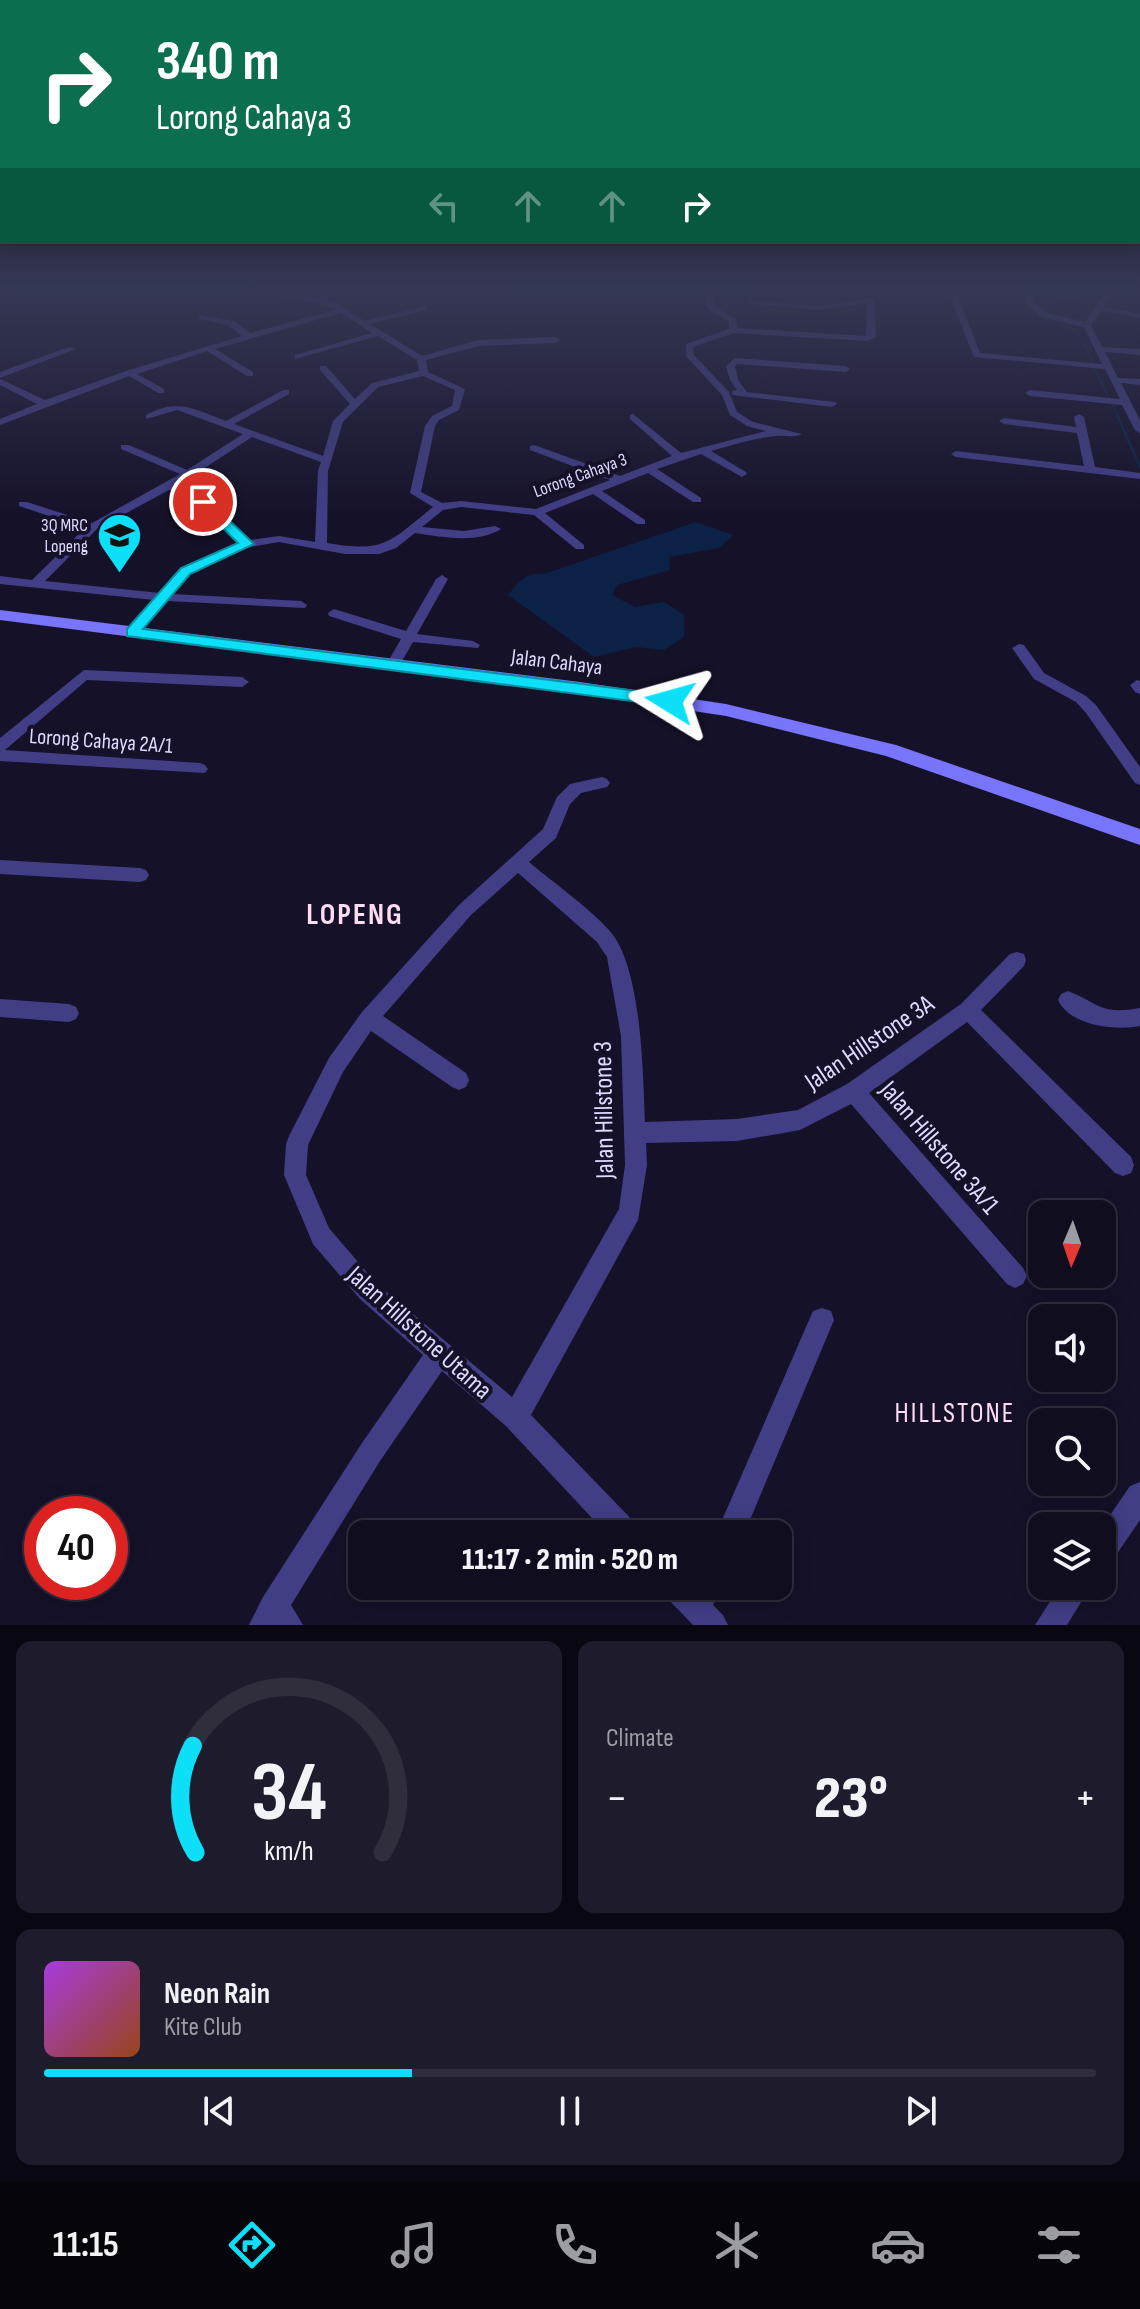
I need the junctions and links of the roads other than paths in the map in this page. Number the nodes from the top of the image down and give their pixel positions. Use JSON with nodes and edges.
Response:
{"nodes":[{"id":1,"x":28,"y":365,"type":"edge"},
{"id":2,"x":155,"y":365,"type":"edge"},
{"id":3,"x":235,"y":365,"type":"edge"},
{"id":4,"x":422,"y":365,"type":"edge"},
{"id":5,"x":698,"y":365,"type":"edge"},
{"id":6,"x":731,"y":365,"type":"edge"},
{"id":7,"x":788,"y":365,"type":"edge"},
{"id":8,"x":1084,"y":365,"type":"edge"},
{"id":9,"x":1108,"y":367,"type":"joint"},
{"id":10,"x":323,"y":368,"type":"dead end"},
{"id":11,"x":846,"y":369,"type":"dead end"},
{"id":12,"x":129,"y":373,"type":"junction"},
{"id":13,"x":424,"y":373,"type":"junction"},
{"id":14,"x":250,"y":374,"type":"dead end"},
{"id":15,"x":0,"y":375,"type":"edge"},
{"id":16,"x":1115,"y":380,"type":"junction"},
{"id":17,"x":0,"y":382,"type":"edge"},
{"id":18,"x":1140,"y":382,"type":"edge"},
{"id":19,"x":161,"y":391,"type":"dead end"},
{"id":20,"x":286,"y":392,"type":"dead end"},
{"id":21,"x":1030,"y":393,"type":"dead end"},
{"id":22,"x":745,"y":395,"type":"junction"},
{"id":23,"x":726,"y":396,"type":"junction"},
{"id":24,"x":1125,"y":402,"type":"junction"},
{"id":25,"x":43,"y":403,"type":"junction"},
{"id":26,"x":354,"y":403,"type":"junction"},
{"id":27,"x":832,"y":404,"type":"dead end"},
{"id":28,"x":149,"y":417,"type":"dead end"},
{"id":29,"x":633,"y":417,"type":"dead end"},
{"id":30,"x":1079,"y":417,"type":"dead end"},
{"id":31,"x":1004,"y":421,"type":"dead end"},
{"id":32,"x":0,"y":422,"type":"edge"},
{"id":33,"x":227,"y":424,"type":"junction"},
{"id":34,"x":1080,"y":430,"type":"junction"},
{"id":35,"x":1140,"y":430,"type":"edge"},
{"id":36,"x":750,"y":431,"type":"junction"},
{"id":37,"x":251,"y":433,"type":"junction"},
{"id":38,"x":797,"y":434,"type":"dead end"},
{"id":39,"x":125,"y":447,"type":"dead end"},
{"id":40,"x":534,"y":448,"type":"dead end"},
{"id":41,"x":702,"y":450,"type":"junction"},
{"id":42,"x":956,"y":454,"type":"dead end"},
{"id":43,"x":679,"y":457,"type":"junction"},
{"id":44,"x":325,"y":460,"type":"junction"},
{"id":45,"x":649,"y":469,"type":"junction"},
{"id":46,"x":1090,"y":469,"type":"junction"},
{"id":47,"x":189,"y":474,"type":"junction"},
{"id":48,"x":742,"y":474,"type":"dead end"},
{"id":49,"x":1140,"y":476,"type":"edge"},
{"id":50,"x":620,"y":480,"type":"junction"},
{"id":51,"x":169,"y":486,"type":"junction"},
{"id":52,"x":594,"y":490,"type":"junction"},
{"id":53,"x":697,"y":500,"type":"dead end"},
{"id":54,"x":23,"y":504,"type":"dead end"},
{"id":55,"x":440,"y":507,"type":"junction"},
{"id":56,"x":537,"y":512,"type":"junction"},
{"id":57,"x":641,"y":522,"type":"dead end"},
{"id":58,"x":93,"y":527,"type":"junction"},
{"id":59,"x":413,"y":529,"type":"junction"},
{"id":60,"x":495,"y":529,"type":"dead end"},
{"id":61,"x":247,"y":544,"type":"junction"},
{"id":62,"x":321,"y":544,"type":"junction"},
{"id":63,"x":580,"y":547,"type":"dead end"},
{"id":64,"x":442,"y":579,"type":"dead end"},
{"id":65,"x":0,"y":580,"type":"edge"},
{"id":66,"x":34,"y":585,"type":"junction"},
{"id":67,"x":162,"y":597,"type":"junction"},
{"id":68,"x":301,"y":605,"type":"dead end"},
{"id":69,"x":334,"y":613,"type":"dead end"},
{"id":70,"x":0,"y":615,"type":"edge"},
{"id":71,"x":132,"y":633,"type":"junction"},
{"id":72,"x":409,"y":637,"type":"junction"},
{"id":73,"x":473,"y":645,"type":"dead end"},
{"id":74,"x":1019,"y":648,"type":"dead end"},
{"id":75,"x":393,"y":665,"type":"junction"},
{"id":76,"x":242,"y":682,"type":"dead end"},
{"id":77,"x":0,"y":746,"type":"edge"},
{"id":78,"x":0,"y":755,"type":"edge"},
{"id":79,"x":200,"y":769,"type":"dead end"},
{"id":80,"x":1140,"y":779,"type":"edge"},
{"id":81,"x":602,"y":783,"type":"dead end"},
{"id":82,"x":1140,"y":837,"type":"edge"},
{"id":83,"x":518,"y":863,"type":"junction"},
{"id":84,"x":0,"y":867,"type":"edge"},
{"id":85,"x":140,"y":875,"type":"dead end"},
{"id":86,"x":1017,"y":960,"type":"dead end"},
{"id":87,"x":1068,"y":1000,"type":"dead end"},
{"id":88,"x":0,"y":1008,"type":"edge"},
{"id":89,"x":968,"y":1010,"type":"junction"},
{"id":90,"x":69,"y":1013,"type":"dead end"},
{"id":91,"x":1140,"y":1017,"type":"edge"},
{"id":92,"x":369,"y":1018,"type":"junction"},
{"id":93,"x":459,"y":1080,"type":"dead end"},
{"id":94,"x":854,"y":1091,"type":"junction"},
{"id":95,"x":636,"y":1133,"type":"junction"},
{"id":96,"x":1123,"y":1165,"type":"dead end"},
{"id":97,"x":1015,"y":1276,"type":"dead end"},
{"id":98,"x":822,"y":1320,"type":"dead end"},
{"id":99,"x":440,"y":1352,"type":"junction"},
{"id":100,"x":515,"y":1417,"type":"junction"},
{"id":101,"x":1140,"y":1496,"type":"edge"},
{"id":102,"x":613,"y":1520,"type":"edge"},
{"id":103,"x":736,"y":1520,"type":"edge"},
{"id":104,"x":1116,"y":1531,"type":"edge"},
{"id":105,"x":1067,"y":1600,"type":"edge"},
{"id":106,"x":275,"y":1619,"type":"edge"},
{"id":107,"x":1050,"y":1625,"type":"edge"}],
"edges":[{"from":1,"to":15,"type":"street"},
{"from":2,"to":12,"type":"street"},
{"from":3,"to":14,"type":"street"},
{"from":4,"to":13,"type":"street"},
{"from":5,"to":23,"type":"street"},
{"from":6,"to":22,"type":"street"},
{"from":7,"to":11,"type":"street"},
{"from":8,"to":9,"type":"street"},
{"from":9,"to":16,"type":"street"},
{"from":10,"to":26,"type":"street"},
{"from":12,"to":19,"type":"street"},
{"from":12,"to":25,"type":"street"},
{"from":13,"to":26,"type":"street"},
{"from":13,"to":55,"type":"street"},
{"from":16,"to":18,"type":"street"},
{"from":16,"to":24,"type":"street"},
{"from":17,"to":25,"type":"street"},
{"from":20,"to":33,"type":"street"},
{"from":21,"to":24,"type":"street"},
{"from":22,"to":23,"type":"street"},
{"from":22,"to":27,"type":"street"},
{"from":23,"to":36,"type":"street"},
{"from":24,"to":35,"type":"street"},
{"from":25,"to":32,"type":"street"},
{"from":26,"to":44,"type":"street"},
{"from":28,"to":33,"type":"street"},
{"from":29,"to":43,"type":"street"},
{"from":30,"to":34,"type":"street"},
{"from":31,"to":34,"type":"street"},
{"from":33,"to":37,"type":"street"},
{"from":34,"to":46,"type":"street"},
{"from":36,"to":38,"type":"street","name":"Lorong Cahaya 3"},
{"from":36,"to":41,"type":"street","name":"Lorong Cahaya 3"},
{"from":37,"to":44,"type":"street"},
{"from":37,"to":47,"type":"street"},
{"from":39,"to":47,"type":"street"},
{"from":40,"to":50,"type":"street"},
{"from":41,"to":43,"type":"street","name":"Lorong Cahaya 3"},
{"from":41,"to":48,"type":"street"},
{"from":42,"to":46,"type":"street"},
{"from":43,"to":45,"type":"street","name":"Lorong Cahaya 3"},
{"from":44,"to":62,"type":"street"},
{"from":45,"to":50,"type":"street","name":"Lorong Cahaya 3"},
{"from":45,"to":53,"type":"street"},
{"from":46,"to":49,"type":"street"},
{"from":47,"to":51,"type":"street"},
{"from":50,"to":52,"type":"street","name":"Lorong Cahaya 3"},
{"from":51,"to":58,"type":"street"},
{"from":51,"to":61,"type":"street"},
{"from":52,"to":56,"type":"street","name":"Lorong Cahaya 3"},
{"from":52,"to":57,"type":"street"},
{"from":54,"to":58,"type":"street"},
{"from":55,"to":56,"type":"street","name":"Lorong Cahaya 3"},
{"from":55,"to":59,"type":"street"},
{"from":56,"to":63,"type":"street"},
{"from":58,"to":66,"type":"street"},
{"from":59,"to":60,"type":"street"},
{"from":59,"to":62,"type":"street"},
{"from":61,"to":62,"type":"street"},
{"from":61,"to":67,"type":"street"},
{"from":64,"to":72,"type":"street"},
{"from":65,"to":66,"type":"street"},
{"from":66,"to":67,"type":"street"},
{"from":67,"to":68,"type":"street"},
{"from":67,"to":71,"type":"street"},
{"from":69,"to":72,"type":"street"},
{"from":70,"to":71,"type":"street","name":"Jalan Cahaya"},
{"from":71,"to":75,"type":"street","name":"Jalan Cahaya"},
{"from":72,"to":73,"type":"street"},
{"from":72,"to":75,"type":"street"},
{"from":74,"to":80,"type":"street"},
{"from":75,"to":82,"type":"street","name":"Jalan Cahaya"},
{"from":76,"to":77,"type":"street"},
{"from":78,"to":79,"type":"street","name":"Lorong Cahaya 2A/1"},
{"from":81,"to":83,"type":"street","name":"Jalan Hillstone Utama"},
{"from":83,"to":92,"type":"street","name":"Jalan Hillstone Utama"},
{"from":83,"to":95,"type":"street","name":"Jalan Hillstone 3"},
{"from":84,"to":85,"type":"street"},
{"from":86,"to":89,"type":"street","name":"Jalan Hillstone 3A"},
{"from":87,"to":91,"type":"street"},
{"from":88,"to":90,"type":"street"},
{"from":89,"to":94,"type":"street","name":"Jalan Hillstone 3A"},
{"from":89,"to":96,"type":"street"},
{"from":92,"to":93,"type":"street"},
{"from":92,"to":99,"type":"street","name":"Jalan Hillstone Utama"},
{"from":94,"to":95,"type":"street","name":"Jalan Hillstone 3A"},
{"from":94,"to":97,"type":"street","name":"Jalan Hillstone 3A/1"},
{"from":95,"to":100,"type":"street","name":"Jalan Hillstone 3"},
{"from":98,"to":103,"type":"street"},
{"from":99,"to":100,"type":"street","name":"Jalan Hillstone Utama"},
{"from":99,"to":106,"type":"street"},
{"from":100,"to":102,"type":"street","name":"Jalan Hillstone Utama"},
{"from":101,"to":104,"type":"street"},
{"from":105,"to":107,"type":"street"}]}
